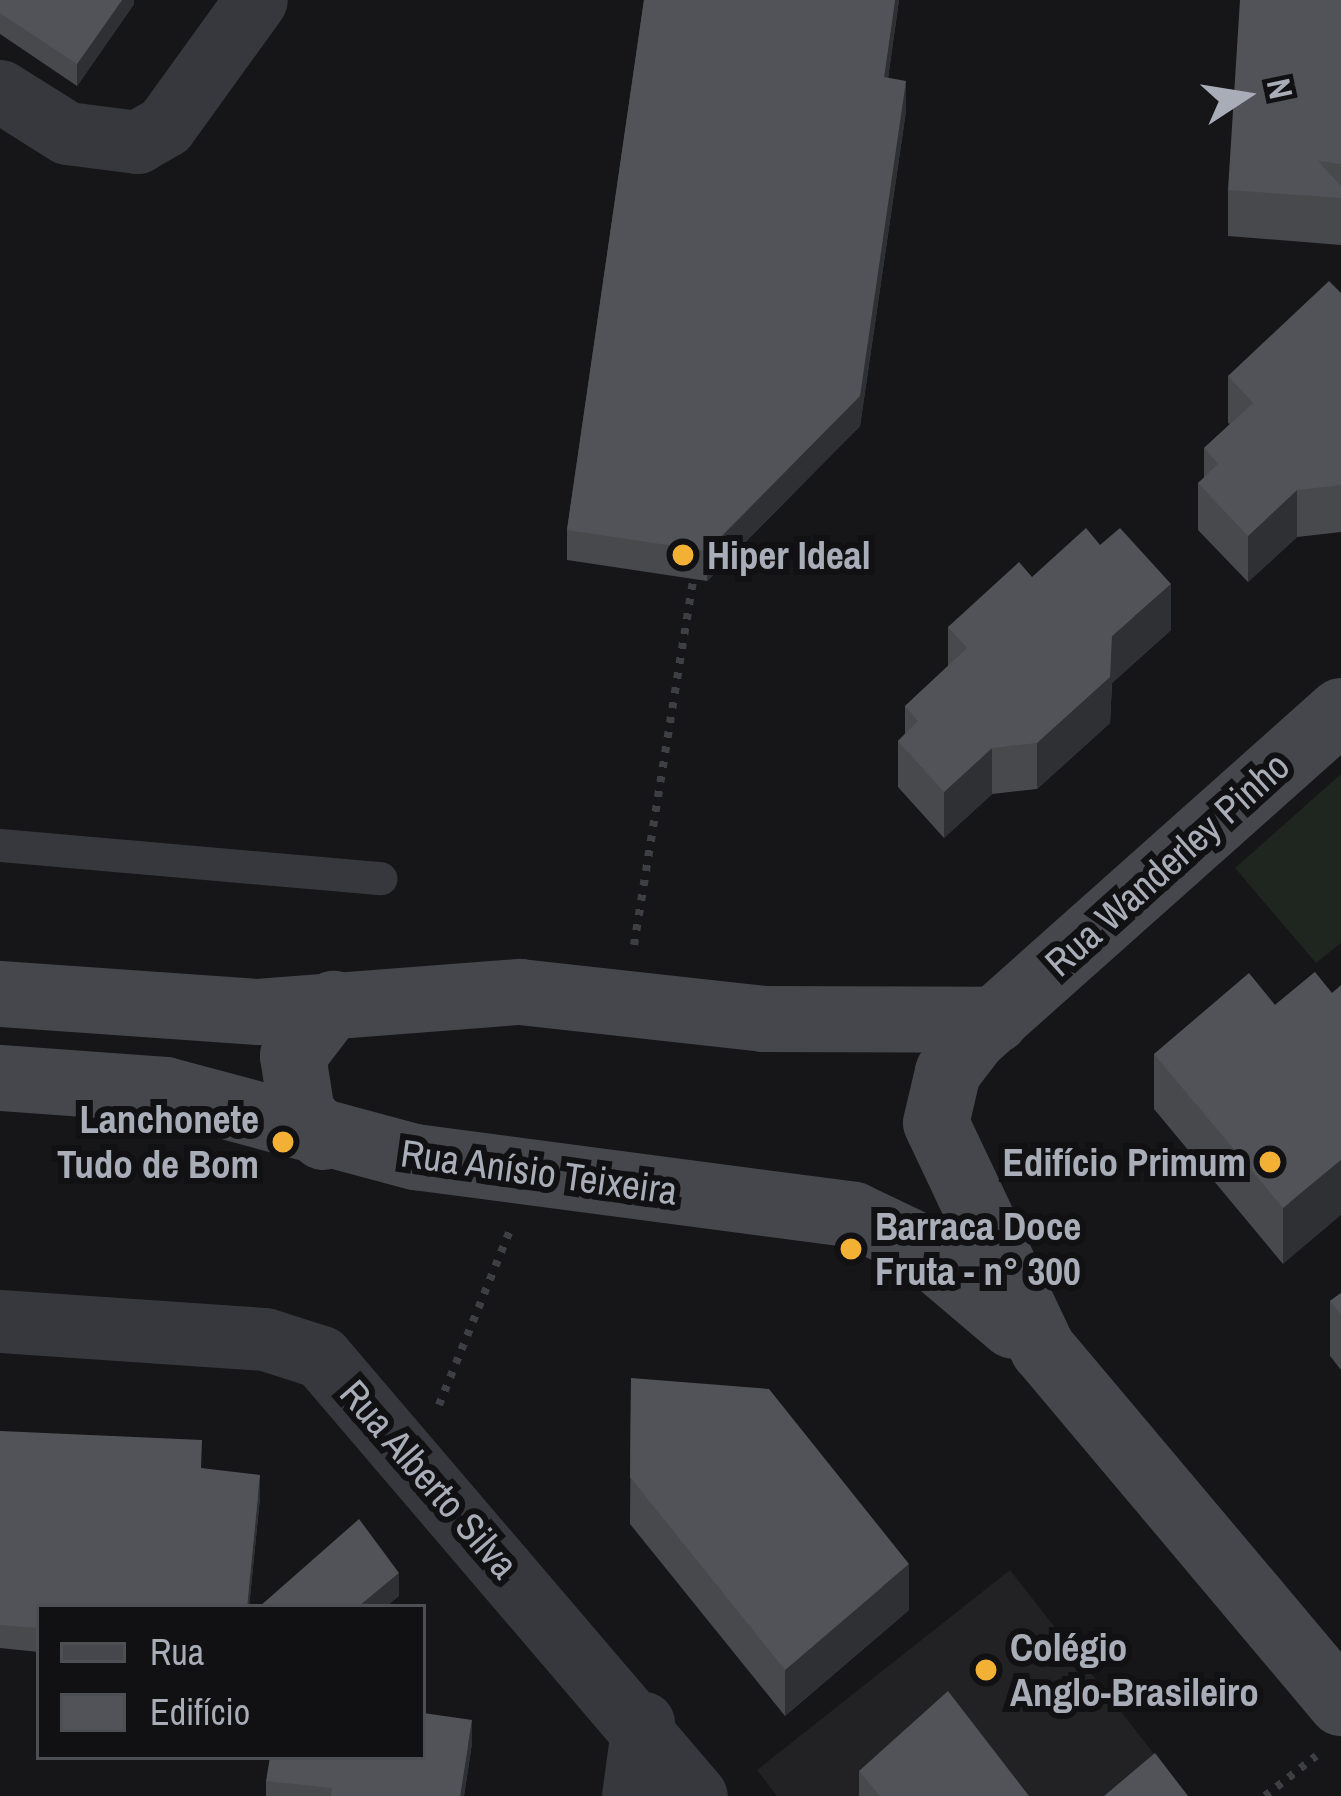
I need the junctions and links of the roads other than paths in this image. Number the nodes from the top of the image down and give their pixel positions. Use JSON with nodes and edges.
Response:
{"nodes":[{"id":1,"x":256,"y":0,"type":"edge"},
{"id":2,"x":0,"y":91,"type":"edge"},
{"id":3,"x":1341,"y":711,"type":"edge"},
{"id":4,"x":0,"y":844,"type":"edge"},
{"id":5,"x":381,"y":878,"type":"dead end"},
{"id":6,"x":0,"y":994,"type":"edge"},
{"id":7,"x":333,"y":1004,"type":"junction"},
{"id":8,"x":996,"y":1020,"type":"junction"},
{"id":9,"x":861,"y":1022,"type":"junction"},
{"id":10,"x":0,"y":1078,"type":"edge"},
{"id":11,"x":936,"y":1123,"type":"junction"},
{"id":12,"x":323,"y":1137,"type":"junction"},
{"id":13,"x":854,"y":1215,"type":"junction"},
{"id":14,"x":0,"y":1321,"type":"edge"},
{"id":15,"x":1043,"y":1349,"type":"junction"},
{"id":16,"x":643,"y":1723,"type":"junction"},
{"id":17,"x":1333,"y":1726,"type":"edge"},
{"id":18,"x":633,"y":1796,"type":"edge"},
{"id":19,"x":696,"y":1796,"type":"edge"}],
"edges":[{"from":1,"to":2,"type":"street"},
{"from":3,"to":8,"type":"street","name":"Rua Wanderley Pinho"},
{"from":4,"to":5,"type":"lane"},
{"from":6,"to":7,"type":"street"},
{"from":7,"to":9,"type":"street"},
{"from":7,"to":12,"type":"street"},
{"from":8,"to":9,"type":"street"},
{"from":8,"to":11,"type":"street","name":"Rua Wanderley Pinho"},
{"from":9,"to":11,"type":"street"},
{"from":10,"to":12,"type":"street","name":"Rua Anísio Teixeira"},
{"from":11,"to":13,"type":"street","name":"Rua Wanderley Pinho"},
{"from":11,"to":15,"type":"street"},
{"from":12,"to":13,"type":"street","name":"Rua Anísio Teixeira"},
{"from":13,"to":15,"type":"street","name":"Rua Anísio Teixeira"},
{"from":14,"to":16,"type":"street","name":"Rua Alberto Silva"},
{"from":15,"to":17,"type":"street"},
{"from":16,"to":18,"type":"street"},
{"from":16,"to":19,"type":"street","name":"Rua Alberto Silva"}]}
